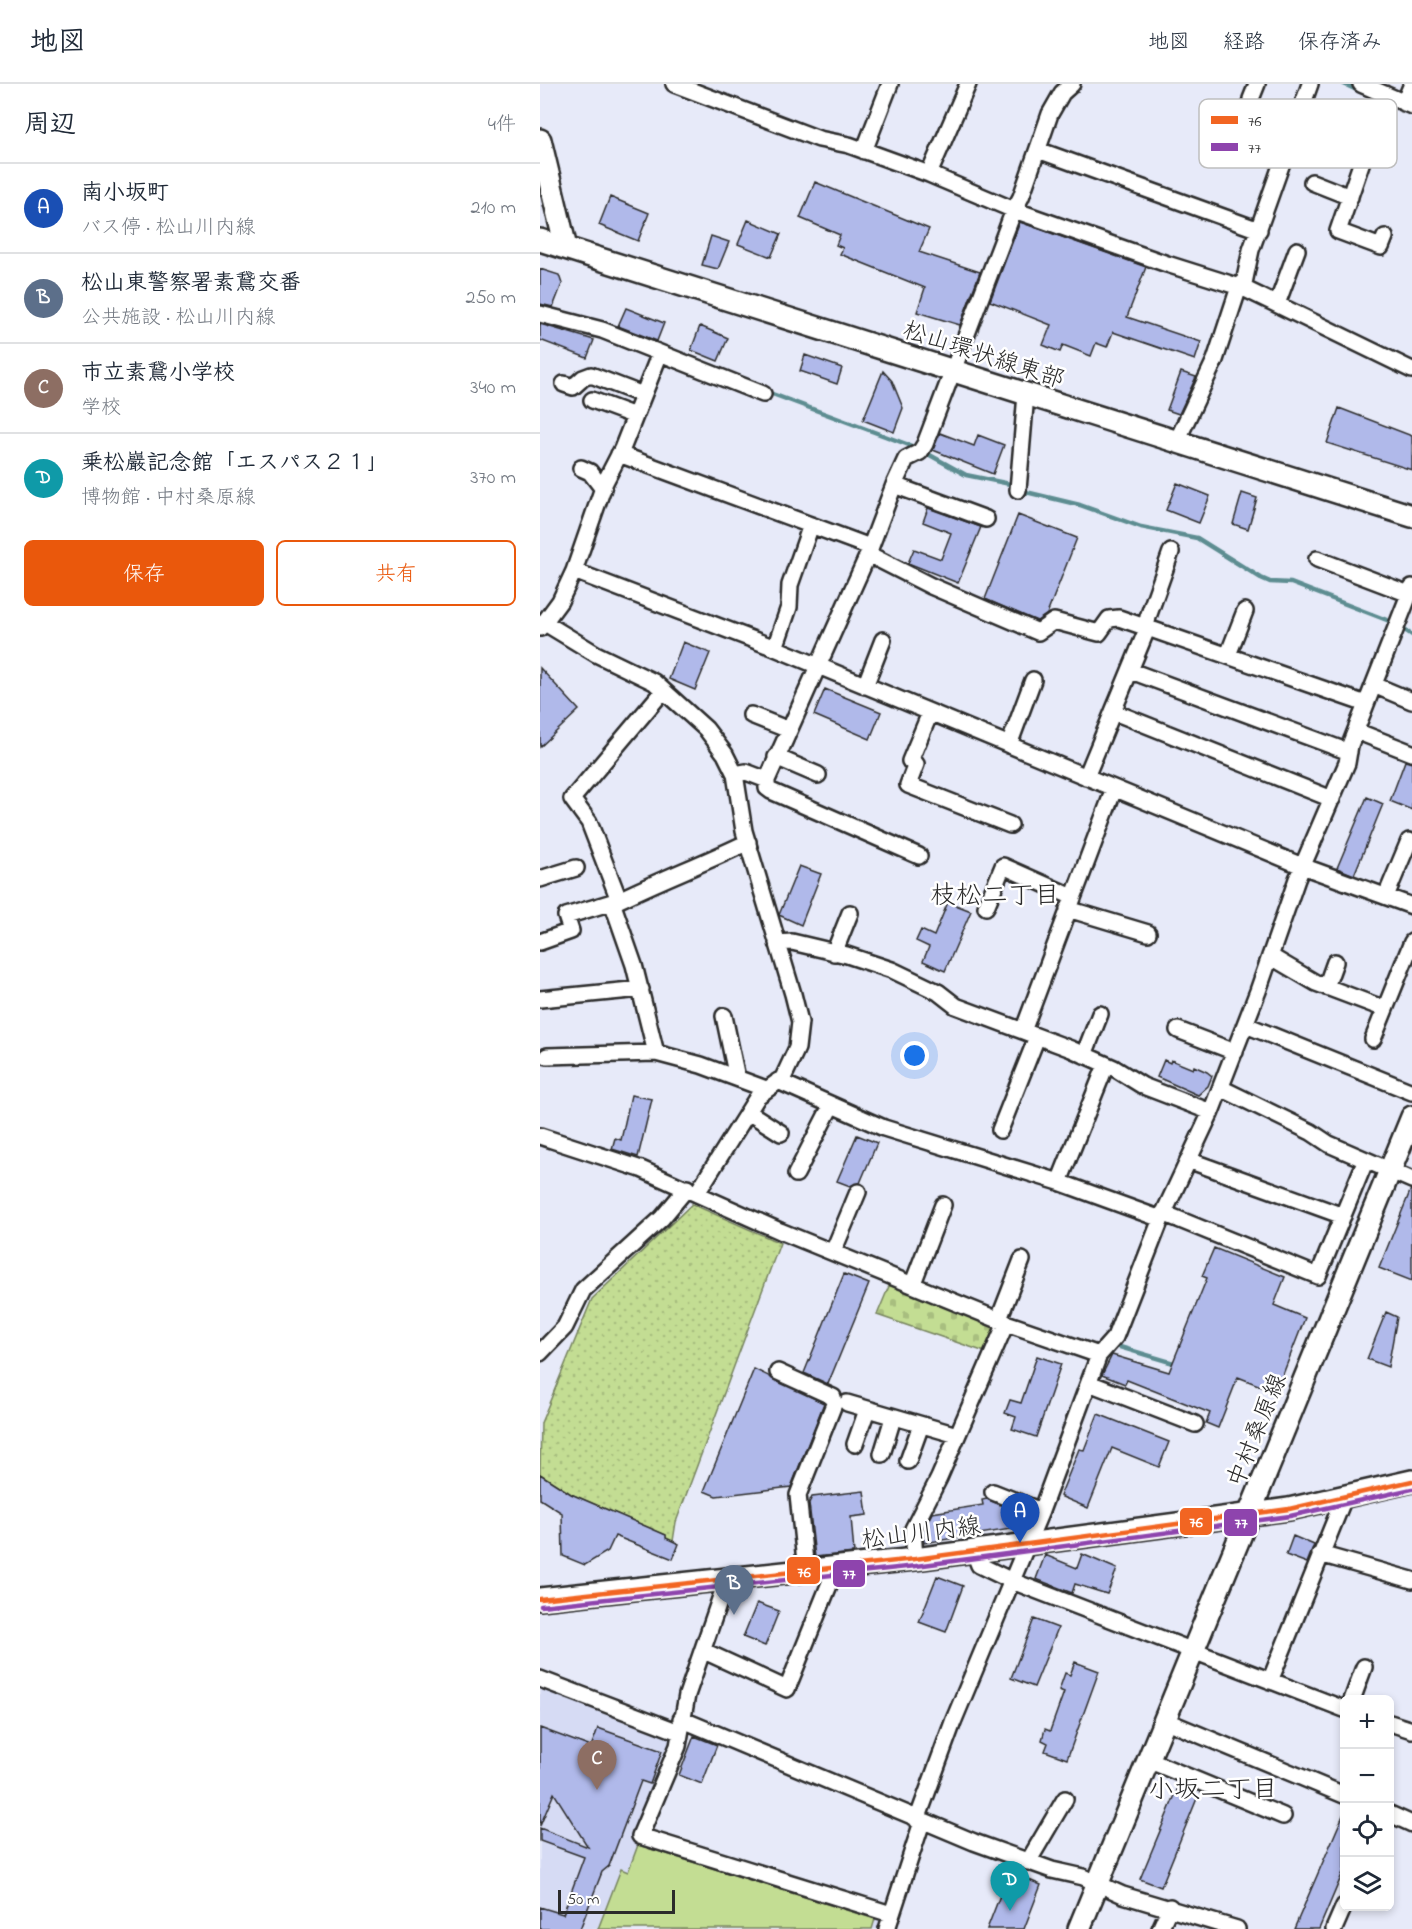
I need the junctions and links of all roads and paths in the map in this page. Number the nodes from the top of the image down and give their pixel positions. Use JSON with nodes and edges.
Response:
{"nodes":[{"id":1,"x":675,"y":84,"type":"edge"},
{"id":2,"x":890,"y":84,"type":"edge"},
{"id":3,"x":968,"y":84,"type":"edge"},
{"id":4,"x":1072,"y":84,"type":"edge"},
{"id":5,"x":1257,"y":84,"type":"edge"},
{"id":6,"x":1310,"y":84,"type":"edge"},
{"id":7,"x":1361,"y":84,"type":"edge"},
{"id":8,"x":1412,"y":84,"type":"edge"},
{"id":9,"x":695,"y":88,"type":"edge"},
{"id":10,"x":1384,"y":94,"type":"junction"},
{"id":11,"x":1251,"y":99,"type":"dead end"},
{"id":12,"x":1305,"y":99,"type":"edge"},
{"id":13,"x":1382,"y":99,"type":"edge"},
{"id":14,"x":1396,"y":99,"type":"edge"},
{"id":15,"x":1408,"y":104,"type":"edge"},
{"id":16,"x":540,"y":140,"type":"edge"},
{"id":17,"x":1038,"y":150,"type":"junction"},
{"id":18,"x":864,"y":151,"type":"junction"},
{"id":19,"x":1281,"y":168,"type":"edge"},
{"id":20,"x":1359,"y":168,"type":"edge"},
{"id":21,"x":929,"y":174,"type":"junction"},
{"id":22,"x":1312,"y":182,"type":"dead end"},
{"id":23,"x":1350,"y":196,"type":"junction"},
{"id":24,"x":1014,"y":210,"type":"junction"},
{"id":25,"x":1259,"y":230,"type":"junction"},
{"id":26,"x":1386,"y":237,"type":"dead end"},
{"id":27,"x":540,"y":240,"type":"edge"},
{"id":28,"x":566,"y":248,"type":"junction"},
{"id":29,"x":1297,"y":250,"type":"dead end"},
{"id":30,"x":1241,"y":288,"type":"junction"},
{"id":31,"x":1277,"y":304,"type":"junction"},
{"id":32,"x":540,"y":314,"type":"edge"},
{"id":33,"x":660,"y":353,"type":"junction"},
{"id":34,"x":951,"y":370,"type":"junction"},
{"id":35,"x":1412,"y":370,"type":"edge"},
{"id":36,"x":564,"y":384,"type":"dead end"},
{"id":37,"x":763,"y":394,"type":"dead end"},
{"id":38,"x":1026,"y":394,"type":"junction"},
{"id":39,"x":644,"y":395,"type":"junction"},
{"id":40,"x":592,"y":400,"type":"dead end"},
{"id":41,"x":635,"y":416,"type":"junction"},
{"id":42,"x":1176,"y":443,"type":"junction"},
{"id":43,"x":619,"y":454,"type":"junction"},
{"id":44,"x":580,"y":468,"type":"dead end"},
{"id":45,"x":894,"y":484,"type":"junction"},
{"id":46,"x":603,"y":489,"type":"junction"},
{"id":47,"x":1018,"y":490,"type":"dead end"},
{"id":48,"x":1412,"y":516,"type":"edge"},
{"id":49,"x":986,"y":519,"type":"dead end"},
{"id":50,"x":811,"y":525,"type":"junction"},
{"id":51,"x":869,"y":550,"type":"junction"},
{"id":52,"x":1171,"y":552,"type":"dead end"},
{"id":53,"x":1317,"y":559,"type":"dead end"},
{"id":54,"x":574,"y":571,"type":"junction"},
{"id":55,"x":1411,"y":591,"type":"edge"},
{"id":56,"x":1245,"y":611,"type":"dead end"},
{"id":57,"x":543,"y":626,"type":"edge"},
{"id":58,"x":1146,"y":626,"type":"junction"},
{"id":59,"x":883,"y":640,"type":"dead end"},
{"id":60,"x":775,"y":648,"type":"junction"},
{"id":61,"x":1228,"y":655,"type":"junction"},
{"id":62,"x":816,"y":666,"type":"junction"},
{"id":63,"x":1131,"y":671,"type":"junction"},
{"id":64,"x":1034,"y":680,"type":"dead end"},
{"id":65,"x":1374,"y":685,"type":"junction"},
{"id":66,"x":865,"y":686,"type":"junction"},
{"id":67,"x":663,"y":691,"type":"junction"},
{"id":68,"x":1412,"y":701,"type":"edge"},
{"id":69,"x":1366,"y":704,"type":"junction"},
{"id":70,"x":1114,"y":712,"type":"junction"},
{"id":71,"x":930,"y":713,"type":"junction"},
{"id":72,"x":751,"y":715,"type":"dead end"},
{"id":73,"x":789,"y":730,"type":"junction"},
{"id":74,"x":1356,"y":731,"type":"junction"},
{"id":75,"x":1009,"y":745,"type":"junction"},
{"id":76,"x":1349,"y":752,"type":"junction"},
{"id":77,"x":1412,"y":753,"type":"edge"},
{"id":78,"x":776,"y":757,"type":"junction"},
{"id":79,"x":735,"y":774,"type":"junction"},
{"id":80,"x":818,"y":775,"type":"dead end"},
{"id":81,"x":1086,"y":777,"type":"junction"},
{"id":82,"x":766,"y":780,"type":"junction"},
{"id":83,"x":1114,"y":789,"type":"junction"},
{"id":84,"x":1332,"y":799,"type":"junction"},
{"id":85,"x":1010,"y":825,"type":"dead end"},
{"id":86,"x":1409,"y":841,"type":"dead end"},
{"id":87,"x":748,"y":842,"type":"junction"},
{"id":88,"x":919,"y":856,"type":"dead end"},
{"id":89,"x":1302,"y":866,"type":"junction"},
{"id":90,"x":576,"y":868,"type":"dead end"},
{"id":91,"x":540,"y":879,"type":"edge"},
{"id":92,"x":1386,"y":896,"type":"junction"},
{"id":93,"x":616,"y":901,"type":"junction"},
{"id":94,"x":1070,"y":903,"type":"junction"},
{"id":95,"x":1412,"y":906,"type":"edge"},
{"id":96,"x":986,"y":907,"type":"dead end"},
{"id":97,"x":850,"y":913,"type":"dead end"},
{"id":98,"x":1148,"y":933,"type":"dead end"},
{"id":99,"x":540,"y":942,"type":"edge"},
{"id":100,"x":1412,"y":942,"type":"edge"},
{"id":101,"x":777,"y":943,"type":"junction"},
{"id":102,"x":834,"y":953,"type":"junction"},
{"id":103,"x":1270,"y":956,"type":"junction"},
{"id":104,"x":1335,"y":962,"type":"dead end"},
{"id":105,"x":1326,"y":987,"type":"junction"},
{"id":106,"x":641,"y":989,"type":"junction"},
{"id":107,"x":540,"y":999,"type":"edge"},
{"id":108,"x":1385,"y":1009,"type":"junction"},
{"id":109,"x":1100,"y":1014,"type":"dead end"},
{"id":110,"x":724,"y":1016,"type":"dead end"},
{"id":111,"x":1246,"y":1025,"type":"junction"},
{"id":112,"x":1178,"y":1030,"type":"dead end"},
{"id":113,"x":1030,"y":1034,"type":"junction"},
{"id":114,"x":1373,"y":1039,"type":"dead end"},
{"id":115,"x":1235,"y":1052,"type":"junction"},
{"id":116,"x":656,"y":1053,"type":"junction"},
{"id":117,"x":1084,"y":1055,"type":"junction"},
{"id":118,"x":547,"y":1056,"type":"dead end"},
{"id":119,"x":1106,"y":1065,"type":"junction"},
{"id":120,"x":737,"y":1078,"type":"junction"},
{"id":121,"x":772,"y":1085,"type":"junction"},
{"id":122,"x":1221,"y":1088,"type":"junction"},
{"id":123,"x":1412,"y":1092,"type":"edge"},
{"id":124,"x":831,"y":1106,"type":"junction"},
{"id":125,"x":748,"y":1112,"type":"junction"},
{"id":126,"x":1211,"y":1112,"type":"junction"},
{"id":127,"x":1412,"y":1117,"type":"edge"},
{"id":128,"x":1000,"y":1130,"type":"dead end"},
{"id":129,"x":781,"y":1133,"type":"dead end"},
{"id":130,"x":540,"y":1136,"type":"edge"},
{"id":131,"x":1188,"y":1160,"type":"junction"},
{"id":132,"x":1365,"y":1162,"type":"junction"},
{"id":133,"x":1390,"y":1172,"type":"junction"},
{"id":134,"x":796,"y":1174,"type":"dead end"},
{"id":135,"x":1412,"y":1180,"type":"edge"},
{"id":136,"x":1059,"y":1182,"type":"junction"},
{"id":137,"x":692,"y":1190,"type":"junction"},
{"id":138,"x":858,"y":1192,"type":"dead end"},
{"id":139,"x":943,"y":1205,"type":"dead end"},
{"id":140,"x":1162,"y":1216,"type":"junction"},
{"id":141,"x":1343,"y":1216,"type":"junction"},
{"id":142,"x":832,"y":1252,"type":"junction"},
{"id":143,"x":1022,"y":1260,"type":"dead end"},
{"id":144,"x":913,"y":1283,"type":"junction"},
{"id":145,"x":1002,"y":1321,"type":"junction"},
{"id":146,"x":540,"y":1353,"type":"edge"},
{"id":147,"x":1099,"y":1355,"type":"junction"},
{"id":148,"x":778,"y":1372,"type":"dead end"},
{"id":149,"x":1089,"y":1383,"type":"junction"},
{"id":150,"x":847,"y":1403,"type":"dead end"},
{"id":151,"x":867,"y":1410,"type":"junction"},
{"id":152,"x":893,"y":1418,"type":"junction"},
{"id":153,"x":921,"y":1425,"type":"junction"},
{"id":154,"x":1195,"y":1425,"type":"dead end"},
{"id":155,"x":957,"y":1435,"type":"junction"},
{"id":156,"x":855,"y":1444,"type":"dead end"},
{"id":157,"x":882,"y":1454,"type":"dead end"},
{"id":158,"x":908,"y":1461,"type":"dead end"},
{"id":159,"x":1412,"y":1481,"type":"edge"},
{"id":160,"x":993,"y":1492,"type":"dead end"},
{"id":161,"x":1344,"y":1498,"type":"junction"},
{"id":162,"x":1041,"y":1511,"type":"junction"},
{"id":163,"x":1249,"y":1515,"type":"junction"},
{"id":164,"x":1027,"y":1544,"type":"junction"},
{"id":165,"x":974,"y":1552,"type":"junction"},
{"id":166,"x":1320,"y":1554,"type":"junction"},
{"id":167,"x":915,"y":1559,"type":"junction"},
{"id":168,"x":836,"y":1568,"type":"junction"},
{"id":169,"x":806,"y":1571,"type":"junction"},
{"id":170,"x":727,"y":1579,"type":"junction"},
{"id":171,"x":1412,"y":1580,"type":"edge"},
{"id":172,"x":1012,"y":1581,"type":"junction"},
{"id":173,"x":540,"y":1599,"type":"edge"},
{"id":174,"x":704,"y":1651,"type":"junction"},
{"id":175,"x":1194,"y":1651,"type":"junction"},
{"id":176,"x":1364,"y":1667,"type":"dead end"},
{"id":177,"x":540,"y":1679,"type":"edge"},
{"id":178,"x":1270,"y":1681,"type":"junction"},
{"id":179,"x":1354,"y":1695,"type":"edge"},
{"id":180,"x":1340,"y":1707,"type":"edge"},
{"id":181,"x":1164,"y":1720,"type":"junction"},
{"id":182,"x":1394,"y":1725,"type":"edge"},
{"id":183,"x":680,"y":1726,"type":"junction"},
{"id":184,"x":1412,"y":1730,"type":"edge"},
{"id":185,"x":1148,"y":1760,"type":"junction"},
{"id":186,"x":1340,"y":1794,"type":"edge"},
{"id":187,"x":1065,"y":1799,"type":"dead end"},
{"id":188,"x":1283,"y":1816,"type":"dead end"},
{"id":189,"x":1394,"y":1816,"type":"edge"},
{"id":190,"x":919,"y":1821,"type":"junction"},
{"id":191,"x":1412,"y":1824,"type":"edge"},
{"id":192,"x":1028,"y":1862,"type":"junction"},
{"id":193,"x":1097,"y":1883,"type":"junction"},
{"id":194,"x":1170,"y":1907,"type":"junction"},
{"id":195,"x":1342,"y":1911,"type":"edge"},
{"id":196,"x":889,"y":1921,"type":"edge"},
{"id":197,"x":1227,"y":1927,"type":"edge"},
{"id":198,"x":1079,"y":1929,"type":"edge"},
{"id":199,"x":1160,"y":1929,"type":"edge"},
{"id":200,"x":1334,"y":1929,"type":"edge"}],
"edges":[{"from":1,"to":9,"type":"street"},
{"from":2,"to":18,"type":"street"},
{"from":3,"to":21,"type":"street"},
{"from":4,"to":17,"type":"street"},
{"from":5,"to":11,"type":"street"},
{"from":6,"to":12,"type":"street"},
{"from":7,"to":10,"type":"street"},
{"from":8,"to":15,"type":"street"},
{"from":9,"to":18,"type":"street"},
{"from":10,"to":13,"type":"street"},
{"from":10,"to":14,"type":"street"},
{"from":16,"to":28,"type":"street"},
{"from":17,"to":24,"type":"street"},
{"from":17,"to":25,"type":"street"},
{"from":18,"to":21,"type":"street"},
{"from":19,"to":25,"type":"street"},
{"from":20,"to":23,"type":"street"},
{"from":21,"to":24,"type":"street"},
{"from":22,"to":23,"type":"street"},
{"from":23,"to":26,"type":"street"},
{"from":24,"to":30,"type":"street"},
{"from":24,"to":34,"type":"street"},
{"from":25,"to":30,"type":"street"},
{"from":27,"to":28,"type":"street","name":"松山環状線東部"},
{"from":28,"to":34,"type":"street","name":"松山環状線東部"},
{"from":29,"to":31,"type":"street"},
{"from":30,"to":31,"type":"street"},
{"from":30,"to":42,"type":"street"},
{"from":31,"to":35,"type":"street"},
{"from":32,"to":33,"type":"street"},
{"from":33,"to":37,"type":"street"},
{"from":33,"to":39,"type":"street"},
{"from":34,"to":38,"type":"street","name":"松山環状線東部"},
{"from":34,"to":45,"type":"street"},
{"from":36,"to":39,"type":"street"},
{"from":38,"to":42,"type":"street","name":"松山環状線東部"},
{"from":38,"to":47,"type":"street"},
{"from":39,"to":41,"type":"street"},
{"from":40,"to":41,"type":"street"},
{"from":41,"to":43,"type":"street"},
{"from":42,"to":48,"type":"street","name":"松山環状線東部"},
{"from":43,"to":46,"type":"street"},
{"from":43,"to":50,"type":"street"},
{"from":44,"to":46,"type":"street"},
{"from":45,"to":49,"type":"street"},
{"from":45,"to":51,"type":"street"},
{"from":46,"to":54,"type":"street"},
{"from":50,"to":51,"type":"street"},
{"from":50,"to":60,"type":"street"},
{"from":51,"to":58,"type":"street"},
{"from":51,"to":62,"type":"street"},
{"from":52,"to":58,"type":"street"},
{"from":53,"to":55,"type":"street"},
{"from":54,"to":57,"type":"street"},
{"from":54,"to":60,"type":"street"},
{"from":55,"to":65,"type":"street"},
{"from":56,"to":61,"type":"street"},
{"from":57,"to":67,"type":"street"},
{"from":58,"to":61,"type":"street"},
{"from":58,"to":63,"type":"street"},
{"from":59,"to":66,"type":"street"},
{"from":60,"to":62,"type":"street"},
{"from":61,"to":69,"type":"street"},
{"from":62,"to":66,"type":"street"},
{"from":62,"to":73,"type":"street"},
{"from":63,"to":70,"type":"street"},
{"from":63,"to":76,"type":"street"},
{"from":64,"to":75,"type":"street"},
{"from":65,"to":68,"type":"street"},
{"from":65,"to":69,"type":"street"},
{"from":66,"to":71,"type":"street"},
{"from":67,"to":79,"type":"street"},
{"from":67,"to":93,"type":"street"},
{"from":69,"to":74,"type":"street"},
{"from":70,"to":81,"type":"street"},
{"from":70,"to":84,"type":"street"},
{"from":71,"to":75,"type":"street"},
{"from":71,"to":85,"type":"street"},
{"from":72,"to":73,"type":"street"},
{"from":73,"to":78,"type":"street"},
{"from":74,"to":76,"type":"street"},
{"from":74,"to":77,"type":"street"},
{"from":75,"to":81,"type":"street"},
{"from":76,"to":84,"type":"street"},
{"from":78,"to":80,"type":"street"},
{"from":78,"to":82,"type":"street"},
{"from":79,"to":82,"type":"street"},
{"from":79,"to":87,"type":"street"},
{"from":81,"to":83,"type":"street"},
{"from":82,"to":88,"type":"street"},
{"from":83,"to":89,"type":"street"},
{"from":83,"to":94,"type":"street"},
{"from":84,"to":89,"type":"street"},
{"from":86,"to":92,"type":"street"},
{"from":87,"to":93,"type":"street"},
{"from":87,"to":101,"type":"street"},
{"from":89,"to":92,"type":"street"},
{"from":89,"to":103,"type":"street"},
{"from":90,"to":91,"type":"street"},
{"from":92,"to":95,"type":"street"},
{"from":93,"to":99,"type":"street"},
{"from":93,"to":106,"type":"street"},
{"from":94,"to":96,"type":"street"},
{"from":94,"to":98,"type":"street"},
{"from":94,"to":113,"type":"street"},
{"from":97,"to":102,"type":"street"},
{"from":100,"to":108,"type":"street"},
{"from":101,"to":102,"type":"street"},
{"from":101,"to":121,"type":"street"},
{"from":102,"to":113,"type":"street"},
{"from":103,"to":105,"type":"street"},
{"from":103,"to":111,"type":"street"},
{"from":104,"to":105,"type":"street"},
{"from":105,"to":108,"type":"street"},
{"from":106,"to":107,"type":"street"},
{"from":106,"to":116,"type":"street"},
{"from":108,"to":114,"type":"street"},
{"from":109,"to":117,"type":"street"},
{"from":110,"to":120,"type":"street"},
{"from":111,"to":115,"type":"street"},
{"from":111,"to":123,"type":"street"},
{"from":112,"to":115,"type":"street"},
{"from":113,"to":117,"type":"street"},
{"from":113,"to":128,"type":"street"},
{"from":115,"to":122,"type":"street"},
{"from":116,"to":118,"type":"street"},
{"from":116,"to":120,"type":"street"},
{"from":117,"to":119,"type":"street"},
{"from":119,"to":126,"type":"street"},
{"from":119,"to":136,"type":"street"},
{"from":120,"to":121,"type":"street"},
{"from":121,"to":124,"type":"street"},
{"from":121,"to":125,"type":"street"},
{"from":122,"to":126,"type":"street"},
{"from":122,"to":132,"type":"street"},
{"from":124,"to":134,"type":"street"},
{"from":124,"to":136,"type":"street"},
{"from":125,"to":129,"type":"street"},
{"from":125,"to":137,"type":"street"},
{"from":126,"to":131,"type":"street"},
{"from":127,"to":133,"type":"street","name":"中村桑原線"},
{"from":130,"to":137,"type":"street"},
{"from":131,"to":140,"type":"street"},
{"from":131,"to":141,"type":"street"},
{"from":132,"to":133,"type":"street"},
{"from":132,"to":141,"type":"street"},
{"from":133,"to":135,"type":"street"},
{"from":133,"to":163,"type":"street","name":"中村桑原線"},
{"from":136,"to":140,"type":"street"},
{"from":137,"to":142,"type":"street"},
{"from":137,"to":146,"type":"street"},
{"from":138,"to":142,"type":"street"},
{"from":139,"to":144,"type":"street"},
{"from":140,"to":141,"type":"street"},
{"from":140,"to":147,"type":"street"},
{"from":142,"to":144,"type":"street"},
{"from":143,"to":145,"type":"street"},
{"from":144,"to":145,"type":"street"},
{"from":145,"to":147,"type":"street"},
{"from":145,"to":155,"type":"street"},
{"from":147,"to":149,"type":"street"},
{"from":148,"to":169,"type":"street"},
{"from":149,"to":154,"type":"street"},
{"from":149,"to":162,"type":"street"},
{"from":150,"to":151,"type":"street"},
{"from":151,"to":152,"type":"street"},
{"from":151,"to":156,"type":"street"},
{"from":152,"to":153,"type":"street"},
{"from":152,"to":157,"type":"street"},
{"from":153,"to":155,"type":"street"},
{"from":153,"to":158,"type":"street"},
{"from":155,"to":167,"type":"street"},
{"from":159,"to":161,"type":"street","name":"松山川内線"},
{"from":160,"to":162,"type":"street"},
{"from":161,"to":163,"type":"street","name":"松山川内線"},
{"from":161,"to":166,"type":"street"},
{"from":162,"to":164,"type":"street"},
{"from":163,"to":164,"type":"street","name":"松山川内線"},
{"from":163,"to":175,"type":"street","name":"中村桑原線"},
{"from":164,"to":165,"type":"street","name":"松山川内線"},
{"from":164,"to":172,"type":"street"},
{"from":165,"to":167,"type":"street","name":"松山川内線"},
{"from":165,"to":172,"type":"street"},
{"from":166,"to":171,"type":"street"},
{"from":166,"to":178,"type":"street"},
{"from":167,"to":168,"type":"street","name":"松山川内線"},
{"from":168,"to":169,"type":"street","name":"松山川内線"},
{"from":168,"to":174,"type":"street"},
{"from":169,"to":170,"type":"street","name":"松山川内線"},
{"from":170,"to":173,"type":"street","name":"松山川内線"},
{"from":170,"to":174,"type":"street"},
{"from":172,"to":175,"type":"street"},
{"from":172,"to":190,"type":"street"},
{"from":174,"to":183,"type":"street"},
{"from":175,"to":178,"type":"street"},
{"from":175,"to":181,"type":"street","name":"中村桑原線"},
{"from":176,"to":179,"type":"street"},
{"from":177,"to":183,"type":"street"},
{"from":178,"to":180,"type":"street"},
{"from":181,"to":185,"type":"street","name":"中村桑原線"},
{"from":181,"to":186,"type":"street"},
{"from":182,"to":184,"type":"street"},
{"from":183,"to":190,"type":"street"},
{"from":183,"to":196,"type":"street"},
{"from":185,"to":188,"type":"street"},
{"from":185,"to":193,"type":"street","name":"中村桑原線"},
{"from":187,"to":192,"type":"street"},
{"from":189,"to":191,"type":"street"},
{"from":190,"to":192,"type":"street"},
{"from":190,"to":196,"type":"street"},
{"from":192,"to":193,"type":"street"},
{"from":193,"to":194,"type":"street"},
{"from":193,"to":198,"type":"street","name":"中村桑原線"},
{"from":194,"to":197,"type":"street"},
{"from":194,"to":199,"type":"street"},
{"from":195,"to":200,"type":"street"}]}
